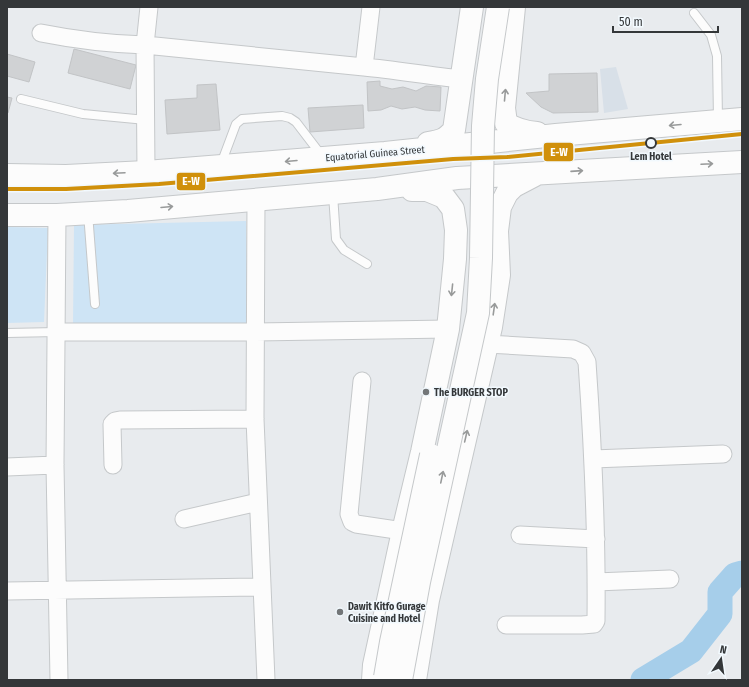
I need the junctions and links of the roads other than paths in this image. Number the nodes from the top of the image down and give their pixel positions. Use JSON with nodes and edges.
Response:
{"nodes":[{"id":1,"x":149,"y":7,"type":"edge"},
{"id":2,"x":371,"y":7,"type":"edge"},
{"id":3,"x":472,"y":7,"type":"edge"},
{"id":4,"x":485,"y":7,"type":"edge"},
{"id":5,"x":498,"y":7,"type":"edge"},
{"id":6,"x":514,"y":7,"type":"edge"},
{"id":7,"x":694,"y":13,"type":"dead end"},
{"id":8,"x":41,"y":33,"type":"dead end"},
{"id":9,"x":145,"y":44,"type":"junction"},
{"id":10,"x":364,"y":67,"type":"junction"},
{"id":11,"x":462,"y":79,"type":"junction"},
{"id":12,"x":21,"y":99,"type":"dead end"},
{"id":13,"x":742,"y":119,"type":"edge"},
{"id":14,"x":146,"y":120,"type":"junction"},
{"id":15,"x":718,"y":121,"type":"junction"},
{"id":16,"x":506,"y":132,"type":"junction"},
{"id":17,"x":454,"y":138,"type":"junction"},
{"id":18,"x":323,"y":158,"type":"junction"},
{"id":19,"x":220,"y":166,"type":"junction"},
{"id":20,"x":741,"y":166,"type":"edge"},
{"id":21,"x":146,"y":172,"type":"junction"},
{"id":22,"x":7,"y":175,"type":"edge"},
{"id":23,"x":452,"y":179,"type":"junction"},
{"id":24,"x":507,"y":184,"type":"junction"},
{"id":25,"x":377,"y":189,"type":"junction"},
{"id":26,"x":332,"y":193,"type":"junction"},
{"id":27,"x":256,"y":199,"type":"junction"},
{"id":28,"x":453,"y":209,"type":"junction"},
{"id":29,"x":88,"y":214,"type":"junction"},
{"id":30,"x":7,"y":215,"type":"edge"},
{"id":31,"x":57,"y":215,"type":"junction"},
{"id":32,"x":367,"y":264,"type":"dead end"},
{"id":33,"x":95,"y":304,"type":"dead end"},
{"id":34,"x":448,"y":329,"type":"junction"},
{"id":35,"x":7,"y":332,"type":"edge"},
{"id":36,"x":57,"y":332,"type":"junction"},
{"id":37,"x":256,"y":332,"type":"junction"},
{"id":38,"x":487,"y":344,"type":"junction"},
{"id":39,"x":362,"y":381,"type":"dead end"},
{"id":40,"x":255,"y":419,"type":"junction"},
{"id":41,"x":723,"y":454,"type":"dead end"},
{"id":42,"x":593,"y":459,"type":"junction"},
{"id":43,"x":55,"y":465,"type":"junction"},
{"id":44,"x":113,"y":466,"type":"dead end"},
{"id":45,"x":7,"y":467,"type":"edge"},
{"id":46,"x":258,"y":502,"type":"junction"},
{"id":47,"x":184,"y":519,"type":"dead end"},
{"id":48,"x":403,"y":531,"type":"junction"},
{"id":49,"x":520,"y":535,"type":"dead end"},
{"id":50,"x":596,"y":540,"type":"junction"},
{"id":51,"x":670,"y":579,"type":"dead end"},
{"id":52,"x":596,"y":582,"type":"junction"},
{"id":53,"x":261,"y":587,"type":"junction"},
{"id":54,"x":7,"y":591,"type":"edge"},
{"id":55,"x":57,"y":591,"type":"junction"},
{"id":56,"x":506,"y":625,"type":"dead end"},
{"id":57,"x":389,"y":679,"type":"edge"},
{"id":58,"x":59,"y":680,"type":"edge"},
{"id":59,"x":266,"y":680,"type":"edge"},
{"id":60,"x":415,"y":680,"type":"edge"}],
"edges":[{"from":1,"to":9,"type":"street"},
{"from":2,"to":10,"type":"street"},
{"from":3,"to":11,"type":"main road"},
{"from":4,"to":57,"type":"main road","bridge":true},
{"from":57,"to":5,"type":"main road","one_way":true,"bridge":true},
{"from":16,"to":6,"type":"main road","one_way":true},
{"from":7,"to":15,"type":"lane"},
{"from":8,"to":9,"type":"street"},
{"from":9,"to":10,"type":"street"},
{"from":9,"to":14,"type":"street"},
{"from":10,"to":11,"type":"street"},
{"from":11,"to":17,"type":"main road"},
{"from":12,"to":14,"type":"lane"},
{"from":13,"to":15,"type":"main road"},
{"from":14,"to":21,"type":"street"},
{"from":15,"to":16,"type":"main road","one_way":true},
{"from":16,"to":17,"type":"main road"},
{"from":16,"to":24,"type":"main road"},
{"from":17,"to":18,"type":"main road","name":"Equatorial Guinea Street"},
{"from":17,"to":23,"type":"main road"},
{"from":18,"to":19,"type":"main road","name":"Equatorial Guinea Street","one_way":true},
{"from":18,"to":19,"type":"lane"},
{"from":19,"to":21,"type":"main road","name":"Equatorial Guinea Street"},
{"from":24,"to":20,"type":"main road","one_way":true},
{"from":21,"to":22,"type":"main road","name":"Equatorial Guinea Street","one_way":true},
{"from":23,"to":24,"type":"main road"},
{"from":23,"to":25,"type":"main road"},
{"from":23,"to":28,"type":"main road"},
{"from":38,"to":24,"type":"main road","one_way":true},
{"from":25,"to":26,"type":"main road"},
{"from":25,"to":28,"type":"main road"},
{"from":26,"to":27,"type":"main road"},
{"from":26,"to":32,"type":"lane"},
{"from":29,"to":27,"type":"main road","one_way":true},
{"from":27,"to":37,"type":"street"},
{"from":28,"to":34,"type":"main road","one_way":true},
{"from":29,"to":31,"type":"main road"},
{"from":29,"to":33,"type":"lane"},
{"from":30,"to":31,"type":"main road"},
{"from":31,"to":36,"type":"street"},
{"from":34,"to":37,"type":"street"},
{"from":34,"to":48,"type":"main road"},
{"from":35,"to":36,"type":"lane"},
{"from":36,"to":37,"type":"street"},
{"from":36,"to":43,"type":"street"},
{"from":37,"to":40,"type":"street"},
{"from":38,"to":42,"type":"street"},
{"from":60,"to":38,"type":"main road","one_way":true},
{"from":39,"to":48,"type":"street"},
{"from":40,"to":44,"type":"street"},
{"from":40,"to":46,"type":"street"},
{"from":41,"to":42,"type":"street"},
{"from":42,"to":50,"type":"street"},
{"from":43,"to":45,"type":"street"},
{"from":43,"to":55,"type":"street"},
{"from":46,"to":47,"type":"street"},
{"from":46,"to":53,"type":"street"},
{"from":48,"to":57,"type":"main road"},
{"from":49,"to":50,"type":"street"},
{"from":50,"to":52,"type":"street"},
{"from":51,"to":52,"type":"street"},
{"from":52,"to":56,"type":"street"},
{"from":53,"to":55,"type":"street"},
{"from":53,"to":59,"type":"street"},
{"from":54,"to":55,"type":"street"},
{"from":55,"to":58,"type":"street"}]}
